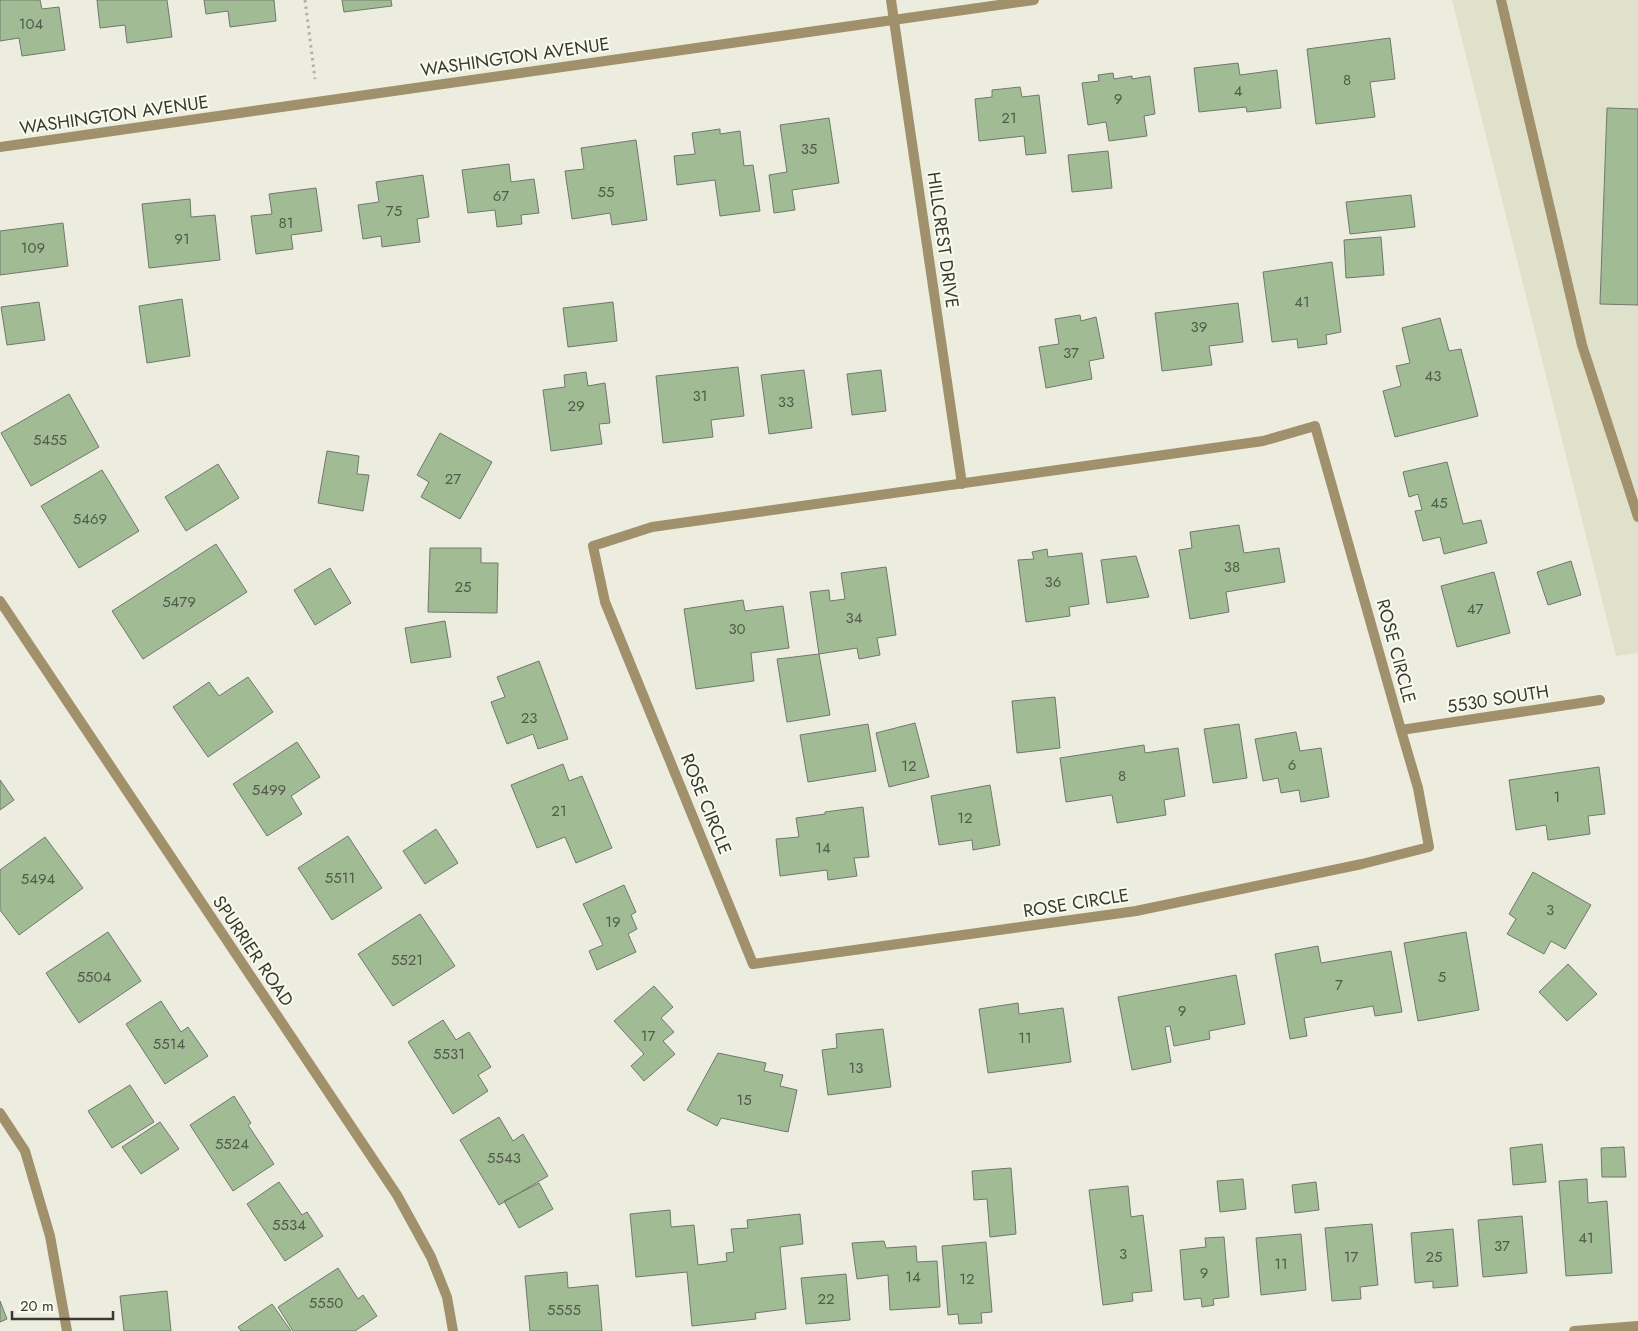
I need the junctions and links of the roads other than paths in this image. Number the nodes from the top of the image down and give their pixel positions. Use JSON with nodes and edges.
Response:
{"nodes":[{"id":1,"x":891,"y":0,"type":"edge"},
{"id":2,"x":1034,"y":0,"type":"edge"},
{"id":3,"x":1501,"y":0,"type":"edge"},
{"id":4,"x":894,"y":19,"type":"junction"},
{"id":5,"x":0,"y":147,"type":"edge"},
{"id":6,"x":962,"y":484,"type":"junction"},
{"id":7,"x":1638,"y":517,"type":"edge"},
{"id":8,"x":0,"y":601,"type":"edge"},
{"id":9,"x":1600,"y":700,"type":"dead end"},
{"id":10,"x":1401,"y":730,"type":"junction"},
{"id":11,"x":0,"y":1113,"type":"edge"},
{"id":12,"x":1638,"y":1326,"type":"edge"},
{"id":13,"x":67,"y":1331,"type":"edge"},
{"id":14,"x":453,"y":1331,"type":"edge"},
{"id":15,"x":1574,"y":1331,"type":"edge"}],
"edges":[{"from":1,"to":4,"type":"street","name":"HILLCREST DRIVE"},
{"from":2,"to":4,"type":"street","name":"WASHINGTON AVENUE"},
{"from":3,"to":7,"type":"street"},
{"from":4,"to":5,"type":"street","name":"WASHINGTON AVENUE"},
{"from":4,"to":6,"type":"street","name":"HILLCREST DRIVE"},
{"from":6,"to":10,"type":"street","name":"ROSE CIRCLE"},
{"from":6,"to":10,"type":"street","name":"ROSE CIRCLE"},
{"from":8,"to":14,"type":"street","name":"SPURRIER ROAD"},
{"from":9,"to":10,"type":"street","name":"5530 SOUTH"},
{"from":11,"to":13,"type":"street"},
{"from":12,"to":15,"type":"street"}]}
